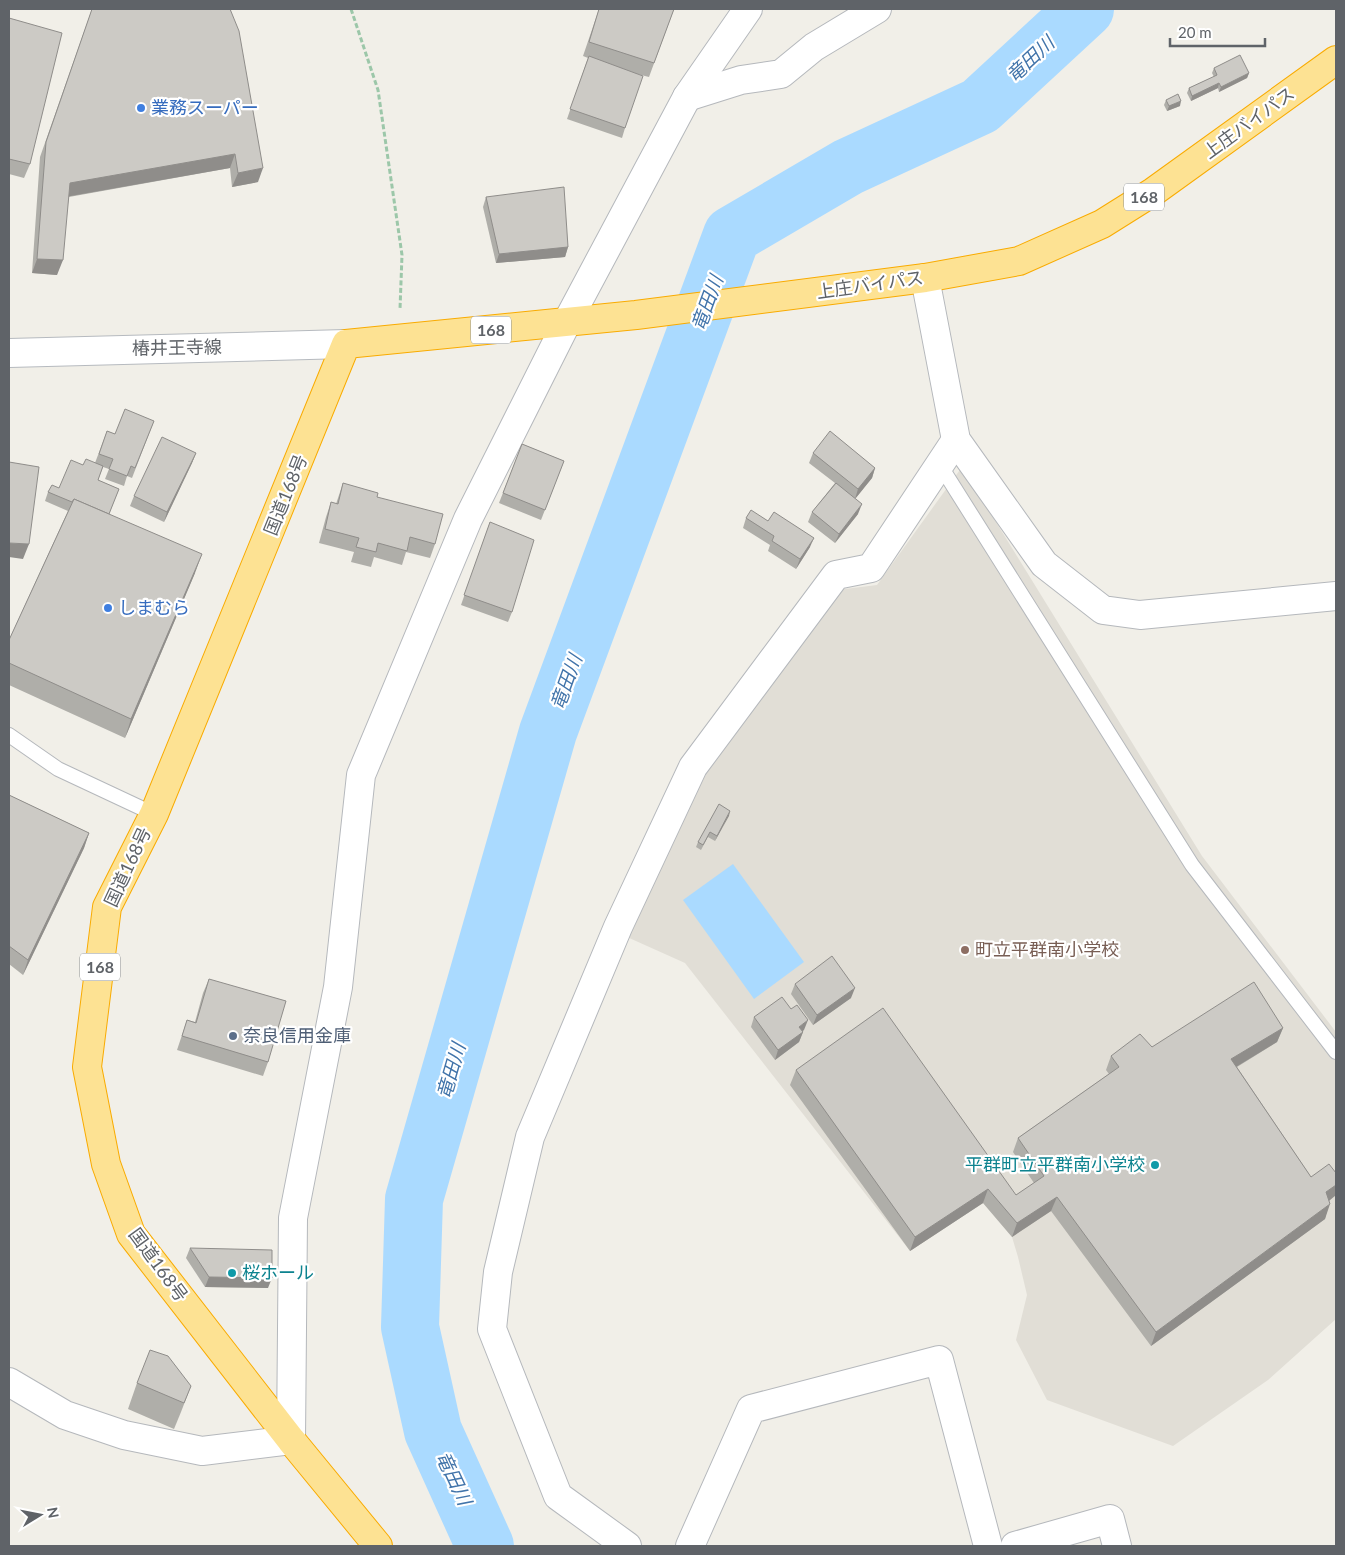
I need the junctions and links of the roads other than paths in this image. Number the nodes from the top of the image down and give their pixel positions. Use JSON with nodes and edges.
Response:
{"nodes":[{"id":1,"x":748,"y":9,"type":"edge"},
{"id":2,"x":877,"y":9,"type":"edge"},
{"id":3,"x":1336,"y":60,"type":"edge"},
{"id":4,"x":687,"y":97,"type":"junction"},
{"id":5,"x":925,"y":278,"type":"junction"},
{"id":6,"x":567,"y":322,"type":"junction"},
{"id":7,"x":346,"y":344,"type":"junction"},
{"id":8,"x":9,"y":353,"type":"edge"},
{"id":9,"x":956,"y":440,"type":"junction"},
{"id":10,"x":940,"y":465,"type":"junction"},
{"id":11,"x":1336,"y":596,"type":"edge"},
{"id":12,"x":9,"y":735,"type":"edge"},
{"id":13,"x":154,"y":814,"type":"junction"},
{"id":14,"x":1336,"y":1052,"type":"edge"},
{"id":15,"x":9,"y":1382,"type":"edge"},
{"id":16,"x":291,"y":1440,"type":"junction"},
{"id":17,"x":378,"y":1546,"type":"edge"},
{"id":18,"x":627,"y":1546,"type":"edge"},
{"id":19,"x":690,"y":1546,"type":"edge"},
{"id":20,"x":988,"y":1546,"type":"edge"},
{"id":21,"x":1015,"y":1546,"type":"edge"},
{"id":22,"x":1118,"y":1546,"type":"edge"}],
"edges":[{"from":1,"to":4,"type":"street"},
{"from":2,"to":4,"type":"street"},
{"from":3,"to":5,"type":"highway","name":"上庄バイパス","number":"168"},
{"from":4,"to":6,"type":"street"},
{"from":5,"to":6,"type":"highway","name":"上庄バイパス","number":"168"},
{"from":5,"to":9,"type":"street"},
{"from":6,"to":7,"type":"highway","name":"上庄バイパス","number":"168"},
{"from":6,"to":16,"type":"street"},
{"from":7,"to":8,"type":"street","name":"椿井王寺線"},
{"from":7,"to":13,"type":"highway","name":"国道168号","number":"168"},
{"from":9,"to":10,"type":"street"},
{"from":9,"to":11,"type":"street"},
{"from":10,"to":14,"type":"lane"},
{"from":10,"to":18,"type":"street"},
{"from":12,"to":13,"type":"lane"},
{"from":13,"to":16,"type":"highway","name":"国道168号","number":"168"},
{"from":15,"to":16,"type":"street"},
{"from":16,"to":17,"type":"highway","name":"国道168号","number":"168"},
{"from":19,"to":20,"type":"street"},
{"from":21,"to":22,"type":"street"}]}
